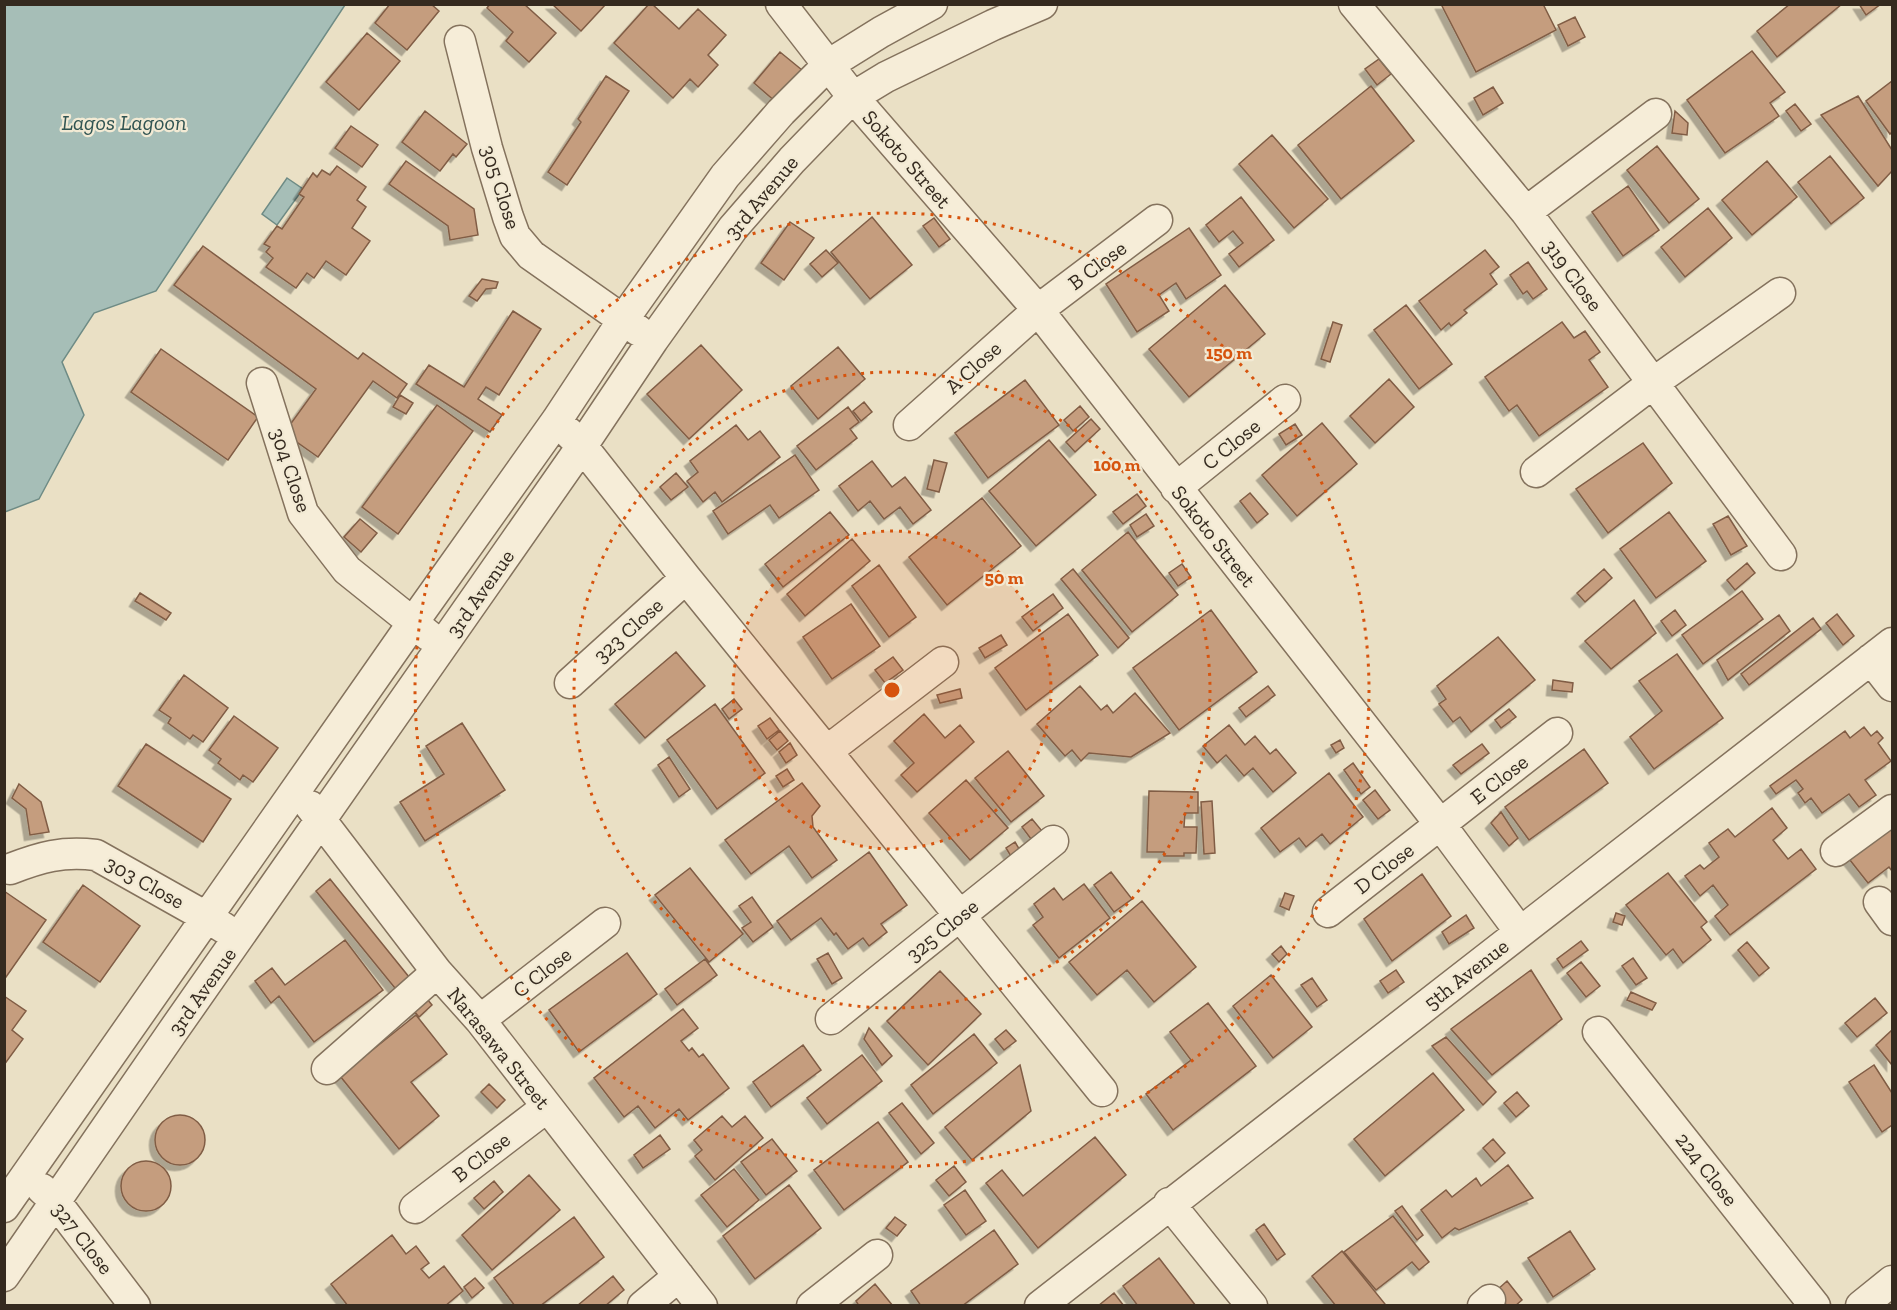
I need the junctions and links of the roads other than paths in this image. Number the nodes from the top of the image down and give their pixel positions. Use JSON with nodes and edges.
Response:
{"nodes":[{"id":1,"x":781,"y":4,"type":"edge"},
{"id":2,"x":932,"y":4,"type":"edge"},
{"id":3,"x":1042,"y":4,"type":"edge"},
{"id":4,"x":1354,"y":4,"type":"edge"},
{"id":5,"x":460,"y":41,"type":"dead end"},
{"id":6,"x":828,"y":65,"type":"junction"},
{"id":7,"x":853,"y":97,"type":"junction"},
{"id":8,"x":1656,"y":114,"type":"dead end"},
{"id":9,"x":1526,"y":212,"type":"junction"},
{"id":10,"x":1156,"y":220,"type":"dead end"},
{"id":11,"x":1780,"y":293,"type":"dead end"},
{"id":12,"x":1038,"y":310,"type":"junction"},
{"id":13,"x":623,"y":320,"type":"junction"},
{"id":14,"x":653,"y":340,"type":"junction"},
{"id":15,"x":262,"y":383,"type":"dead end"},
{"id":16,"x":1653,"y":383,"type":"junction"},
{"id":17,"x":1286,"y":400,"type":"dead end"},
{"id":18,"x":557,"y":420,"type":"junction"},
{"id":19,"x":909,"y":425,"type":"dead end"},
{"id":20,"x":582,"y":446,"type":"junction"},
{"id":21,"x":1536,"y":472,"type":"dead end"},
{"id":22,"x":1176,"y":488,"type":"junction"},
{"id":23,"x":1781,"y":555,"type":"dead end"},
{"id":24,"x":686,"y":578,"type":"junction"},
{"id":25,"x":412,"y":624,"type":"junction"},
{"id":26,"x":444,"y":646,"type":"junction"},
{"id":27,"x":1882,"y":651,"type":"edge"},
{"id":28,"x":943,"y":662,"type":"dead end"},
{"id":29,"x":570,"y":683,"type":"dead end"},
{"id":30,"x":1893,"y":686,"type":"edge"},
{"id":31,"x":1557,"y":733,"type":"dead end"},
{"id":32,"x":827,"y":751,"type":"junction"},
{"id":33,"x":297,"y":789,"type":"junction"},
{"id":34,"x":1893,"y":810,"type":"edge"},
{"id":35,"x":321,"y":821,"type":"junction"},
{"id":36,"x":1440,"y":824,"type":"junction"},
{"id":37,"x":1053,"y":840,"type":"dead end"},
{"id":38,"x":1836,"y":851,"type":"dead end"},
{"id":39,"x":10,"y":869,"type":"dead end"},
{"id":40,"x":1328,"y":912,"type":"dead end"},
{"id":41,"x":960,"y":916,"type":"junction"},
{"id":42,"x":208,"y":918,"type":"junction"},
{"id":43,"x":604,"y":923,"type":"dead end"},
{"id":44,"x":1520,"y":932,"type":"junction"},
{"id":45,"x":239,"y":938,"type":"junction"},
{"id":46,"x":437,"y":972,"type":"junction"},
{"id":47,"x":831,"y":1019,"type":"dead end"},
{"id":48,"x":480,"y":1020,"type":"junction"},
{"id":49,"x":1598,"y":1032,"type":"dead end"},
{"id":50,"x":327,"y":1069,"type":"dead end"},
{"id":51,"x":1102,"y":1090,"type":"dead end"},
{"id":52,"x":547,"y":1107,"type":"junction"},
{"id":53,"x":28,"y":1173,"type":"junction"},
{"id":54,"x":55,"y":1202,"type":"junction"},
{"id":55,"x":1169,"y":1203,"type":"junction"},
{"id":56,"x":4,"y":1208,"type":"edge"},
{"id":57,"x":415,"y":1208,"type":"dead end"},
{"id":58,"x":4,"y":1216,"type":"edge"},
{"id":59,"x":33,"y":1236,"type":"junction"},
{"id":60,"x":877,"y":1256,"type":"dead end"},
{"id":61,"x":4,"y":1276,"type":"edge"},
{"id":62,"x":679,"y":1276,"type":"junction"},
{"id":63,"x":1893,"y":1281,"type":"edge"},
{"id":64,"x":135,"y":1305,"type":"edge"},
{"id":65,"x":643,"y":1305,"type":"edge"},
{"id":66,"x":702,"y":1305,"type":"edge"},
{"id":67,"x":812,"y":1305,"type":"edge"},
{"id":68,"x":1040,"y":1305,"type":"edge"},
{"id":69,"x":1252,"y":1305,"type":"edge"},
{"id":70,"x":1815,"y":1305,"type":"edge"},
{"id":71,"x":1862,"y":1305,"type":"edge"}],
"edges":[{"from":1,"to":6,"type":"street","name":"Sokoto Street"},
{"from":2,"to":6,"type":"street","name":"3rd Avenue"},
{"from":3,"to":7,"type":"street","name":"3rd Avenue"},
{"from":4,"to":9,"type":"street","name":"319 Close"},
{"from":5,"to":13,"type":"street","name":"305 Close"},
{"from":6,"to":7,"type":"street","name":"Sokoto Street"},
{"from":6,"to":13,"type":"street","name":"3rd Avenue"},
{"from":7,"to":12,"type":"street","name":"Sokoto Street"},
{"from":7,"to":14,"type":"street","name":"3rd Avenue"},
{"from":8,"to":9,"type":"street"},
{"from":9,"to":16,"type":"street","name":"319 Close"},
{"from":10,"to":12,"type":"street","name":"B Close"},
{"from":11,"to":16,"type":"street"},
{"from":12,"to":19,"type":"street","name":"A Close"},
{"from":12,"to":22,"type":"street","name":"Sokoto Street"},
{"from":13,"to":14,"type":"street","name":"305 Close"},
{"from":13,"to":18,"type":"street","name":"3rd Avenue"},
{"from":14,"to":20,"type":"street","name":"3rd Avenue"},
{"from":15,"to":25,"type":"street","name":"304 Close"},
{"from":16,"to":21,"type":"street"},
{"from":16,"to":23,"type":"street","name":"319 Close"},
{"from":17,"to":22,"type":"street","name":"C Close"},
{"from":18,"to":20,"type":"street"},
{"from":18,"to":25,"type":"street","name":"3rd Avenue"},
{"from":20,"to":24,"type":"street"},
{"from":20,"to":26,"type":"street","name":"3rd Avenue"},
{"from":22,"to":36,"type":"street","name":"Sokoto Street"},
{"from":24,"to":29,"type":"street","name":"323 Close"},
{"from":24,"to":32,"type":"street"},
{"from":25,"to":26,"type":"street","name":"304 Close"},
{"from":25,"to":33,"type":"street","name":"3rd Avenue"},
{"from":26,"to":35,"type":"street","name":"3rd Avenue"},
{"from":27,"to":30,"type":"street"},
{"from":27,"to":44,"type":"street","name":"5th Avenue"},
{"from":28,"to":32,"type":"street"},
{"from":31,"to":36,"type":"street","name":"E Close"},
{"from":32,"to":41,"type":"street"},
{"from":33,"to":35,"type":"street","name":"Narasawa Street"},
{"from":33,"to":42,"type":"street","name":"3rd Avenue"},
{"from":34,"to":38,"type":"street"},
{"from":35,"to":45,"type":"street","name":"3rd Avenue"},
{"from":35,"to":46,"type":"street","name":"Narasawa Street"},
{"from":36,"to":40,"type":"street","name":"D Close"},
{"from":36,"to":44,"type":"street","name":"Sokoto Street"},
{"from":37,"to":41,"type":"street","name":"325 Close"},
{"from":39,"to":42,"type":"street","name":"303 Close"},
{"from":41,"to":47,"type":"street","name":"325 Close"},
{"from":41,"to":51,"type":"street"},
{"from":42,"to":45,"type":"street","name":"303 Close"},
{"from":42,"to":53,"type":"street","name":"3rd Avenue"},
{"from":43,"to":48,"type":"street","name":"C Close"},
{"from":44,"to":55,"type":"street","name":"5th Avenue"},
{"from":45,"to":54,"type":"street","name":"3rd Avenue"},
{"from":46,"to":48,"type":"street","name":"Narasawa Street"},
{"from":46,"to":50,"type":"street"},
{"from":48,"to":52,"type":"street","name":"Narasawa Street"},
{"from":49,"to":70,"type":"street","name":"224 Close"},
{"from":52,"to":57,"type":"street","name":"B Close"},
{"from":52,"to":62,"type":"street","name":"Narasawa Street"},
{"from":53,"to":54,"type":"street","name":"327 Close"},
{"from":53,"to":56,"type":"street","name":"3rd Avenue"},
{"from":54,"to":59,"type":"street","name":"3rd Avenue"},
{"from":54,"to":64,"type":"street","name":"327 Close"},
{"from":55,"to":68,"type":"street","name":"5th Avenue"},
{"from":55,"to":69,"type":"street"},
{"from":58,"to":59,"type":"street"},
{"from":59,"to":61,"type":"street","name":"3rd Avenue"},
{"from":60,"to":67,"type":"street"},
{"from":62,"to":65,"type":"street"},
{"from":62,"to":66,"type":"street","name":"Narasawa Street"},
{"from":63,"to":71,"type":"street"}]}
